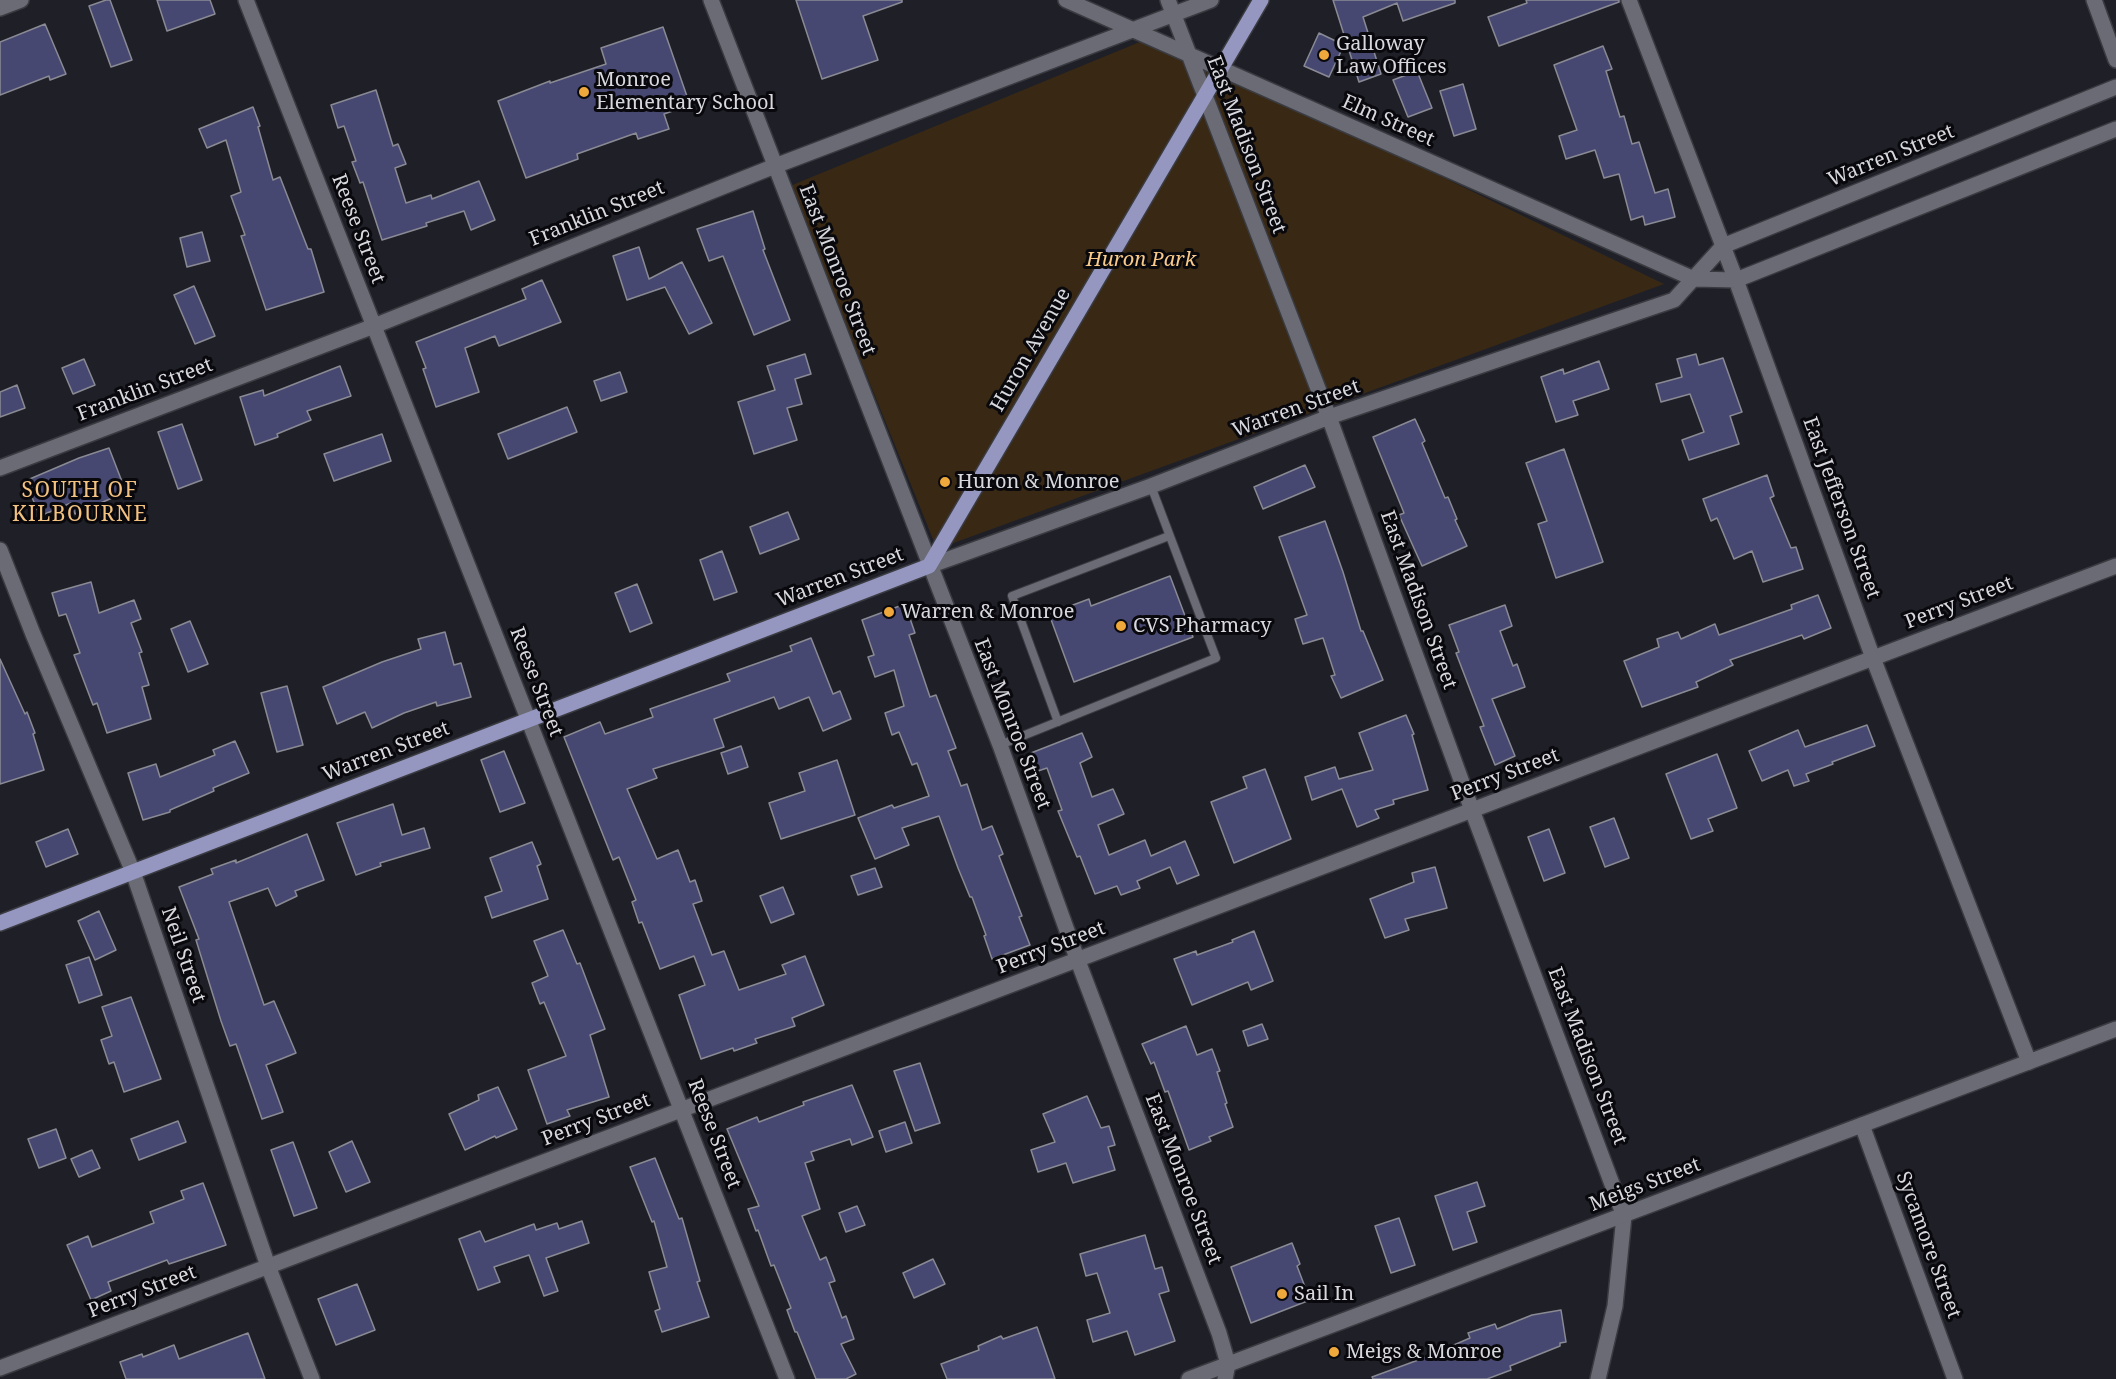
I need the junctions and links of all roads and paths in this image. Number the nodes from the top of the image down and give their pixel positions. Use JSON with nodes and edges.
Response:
{"nodes":[{"id":1,"x":21,"y":0,"type":"edge"},
{"id":2,"x":246,"y":0,"type":"edge"},
{"id":3,"x":711,"y":0,"type":"edge"},
{"id":4,"x":1066,"y":0,"type":"edge"},
{"id":5,"x":1211,"y":0,"type":"edge"},
{"id":6,"x":1261,"y":0,"type":"edge"},
{"id":7,"x":1629,"y":0,"type":"edge"},
{"id":8,"x":2094,"y":0,"type":"edge"},
{"id":9,"x":1171,"y":7,"type":"edge"},
{"id":10,"x":0,"y":8,"type":"edge"},
{"id":11,"x":1134,"y":29,"type":"junction"},
{"id":12,"x":1189,"y":54,"type":"junction"},
{"id":13,"x":2116,"y":60,"type":"edge"},
{"id":14,"x":1221,"y":69,"type":"junction"},
{"id":15,"x":2116,"y":87,"type":"edge"},
{"id":16,"x":1205,"y":96,"type":"junction"},
{"id":17,"x":2116,"y":129,"type":"edge"},
{"id":18,"x":775,"y":166,"type":"junction"},
{"id":19,"x":1724,"y":246,"type":"junction"},
{"id":20,"x":1694,"y":279,"type":"junction"},
{"id":21,"x":1736,"y":280,"type":"junction"},
{"id":22,"x":374,"y":326,"type":"junction"},
{"id":23,"x":1329,"y":417,"type":"junction"},
{"id":24,"x":0,"y":468,"type":"edge"},
{"id":25,"x":1151,"y":486,"type":"junction"},
{"id":26,"x":1169,"y":536,"type":"junction"},
{"id":27,"x":0,"y":550,"type":"edge"},
{"id":28,"x":929,"y":566,"type":"junction"},
{"id":29,"x":2116,"y":566,"type":"edge"},
{"id":30,"x":1873,"y":658,"type":"junction"},
{"id":31,"x":529,"y":720,"type":"junction"},
{"id":32,"x":1058,"y":722,"type":"junction"},
{"id":33,"x":1000,"y":745,"type":"junction"},
{"id":34,"x":1472,"y":810,"type":"junction"},
{"id":35,"x":133,"y":872,"type":"junction"},
{"id":36,"x":0,"y":923,"type":"edge"},
{"id":37,"x":1078,"y":960,"type":"junction"},
{"id":38,"x":2116,"y":1029,"type":"edge"},
{"id":39,"x":2028,"y":1062,"type":"junction"},
{"id":40,"x":682,"y":1109,"type":"junction"},
{"id":41,"x":1862,"y":1125,"type":"junction"},
{"id":42,"x":1624,"y":1216,"type":"junction"},
{"id":43,"x":268,"y":1266,"type":"junction"},
{"id":44,"x":0,"y":1368,"type":"edge"},
{"id":45,"x":1227,"y":1371,"type":"edge"},
{"id":46,"x":312,"y":1379,"type":"edge"},
{"id":47,"x":787,"y":1379,"type":"edge"},
{"id":48,"x":1189,"y":1379,"type":"edge"},
{"id":49,"x":1599,"y":1379,"type":"edge"},
{"id":50,"x":1955,"y":1379,"type":"edge"}],
"edges":[{"from":1,"to":10,"type":"street"},
{"from":2,"to":22,"type":"street","name":"Reese Street"},
{"from":3,"to":18,"type":"street","name":"East Monroe Street"},
{"from":4,"to":11,"type":"street","name":"Elm Street"},
{"from":5,"to":9,"type":"street","name":"Franklin Street"},
{"from":6,"to":14,"type":"main road","name":"Huron Avenue"},
{"from":7,"to":19,"type":"street","name":"East Jefferson Street"},
{"from":8,"to":13,"type":"street"},
{"from":9,"to":11,"type":"street","name":"Franklin Street"},
{"from":9,"to":12,"type":"street","name":"East Madison Street"},
{"from":11,"to":12,"type":"street","name":"Elm Street"},
{"from":11,"to":18,"type":"street","name":"Franklin Street"},
{"from":12,"to":14,"type":"street","name":"Elm Street"},
{"from":12,"to":16,"type":"street","name":"East Madison Street"},
{"from":14,"to":16,"type":"main road","name":"Huron Avenue"},
{"from":14,"to":20,"type":"street","name":"Elm Street"},
{"from":15,"to":19,"type":"street","name":"Warren Street"},
{"from":16,"to":23,"type":"street","name":"East Madison Street"},
{"from":16,"to":28,"type":"main road","name":"Huron Avenue"},
{"from":17,"to":21,"type":"street"},
{"from":18,"to":22,"type":"street","name":"Franklin Street"},
{"from":18,"to":28,"type":"street","name":"East Monroe Street"},
{"from":19,"to":20,"type":"street","name":"Warren Street"},
{"from":19,"to":21,"type":"street","name":"East Jefferson Street"},
{"from":20,"to":21,"type":"street"},
{"from":20,"to":23,"type":"street","name":"Warren Street"},
{"from":21,"to":30,"type":"street","name":"East Jefferson Street"},
{"from":22,"to":24,"type":"street","name":"Franklin Street"},
{"from":22,"to":31,"type":"street","name":"Reese Street"},
{"from":23,"to":25,"type":"street","name":"Warren Street"},
{"from":23,"to":34,"type":"street","name":"East Madison Street"},
{"from":25,"to":26,"type":"lane"},
{"from":25,"to":28,"type":"street","name":"Warren Street"},
{"from":26,"to":32,"type":"lane"},
{"from":26,"to":32,"type":"lane"},
{"from":27,"to":35,"type":"street","name":"Neil Street"},
{"from":28,"to":31,"type":"main road","name":"Warren Street"},
{"from":28,"to":33,"type":"street","name":"East Monroe Street"},
{"from":29,"to":30,"type":"street","name":"Perry Street"},
{"from":30,"to":34,"type":"street","name":"Perry Street"},
{"from":30,"to":39,"type":"street","name":"East Jefferson Street"},
{"from":31,"to":35,"type":"main road","name":"Warren Street"},
{"from":31,"to":40,"type":"street","name":"Reese Street"},
{"from":32,"to":33,"type":"lane"},
{"from":33,"to":37,"type":"street","name":"East Monroe Street"},
{"from":34,"to":37,"type":"street","name":"Perry Street"},
{"from":34,"to":42,"type":"street","name":"East Madison Street"},
{"from":35,"to":36,"type":"main road","name":"Warren Street"},
{"from":35,"to":43,"type":"street","name":"Neil Street"},
{"from":37,"to":40,"type":"street","name":"Perry Street"},
{"from":37,"to":45,"type":"street","name":"East Monroe Street"},
{"from":38,"to":39,"type":"street","name":"Meigs Street"},
{"from":39,"to":41,"type":"street","name":"Meigs Street"},
{"from":40,"to":43,"type":"street","name":"Perry Street"},
{"from":40,"to":47,"type":"street","name":"Reese Street"},
{"from":41,"to":42,"type":"street","name":"Meigs Street"},
{"from":41,"to":50,"type":"street","name":"Sycamore Street"},
{"from":42,"to":45,"type":"street","name":"Meigs Street"},
{"from":42,"to":49,"type":"street"},
{"from":43,"to":44,"type":"street","name":"Perry Street"},
{"from":43,"to":46,"type":"street","name":"Neil Street"},
{"from":45,"to":48,"type":"street","name":"Meigs Street"}]}
